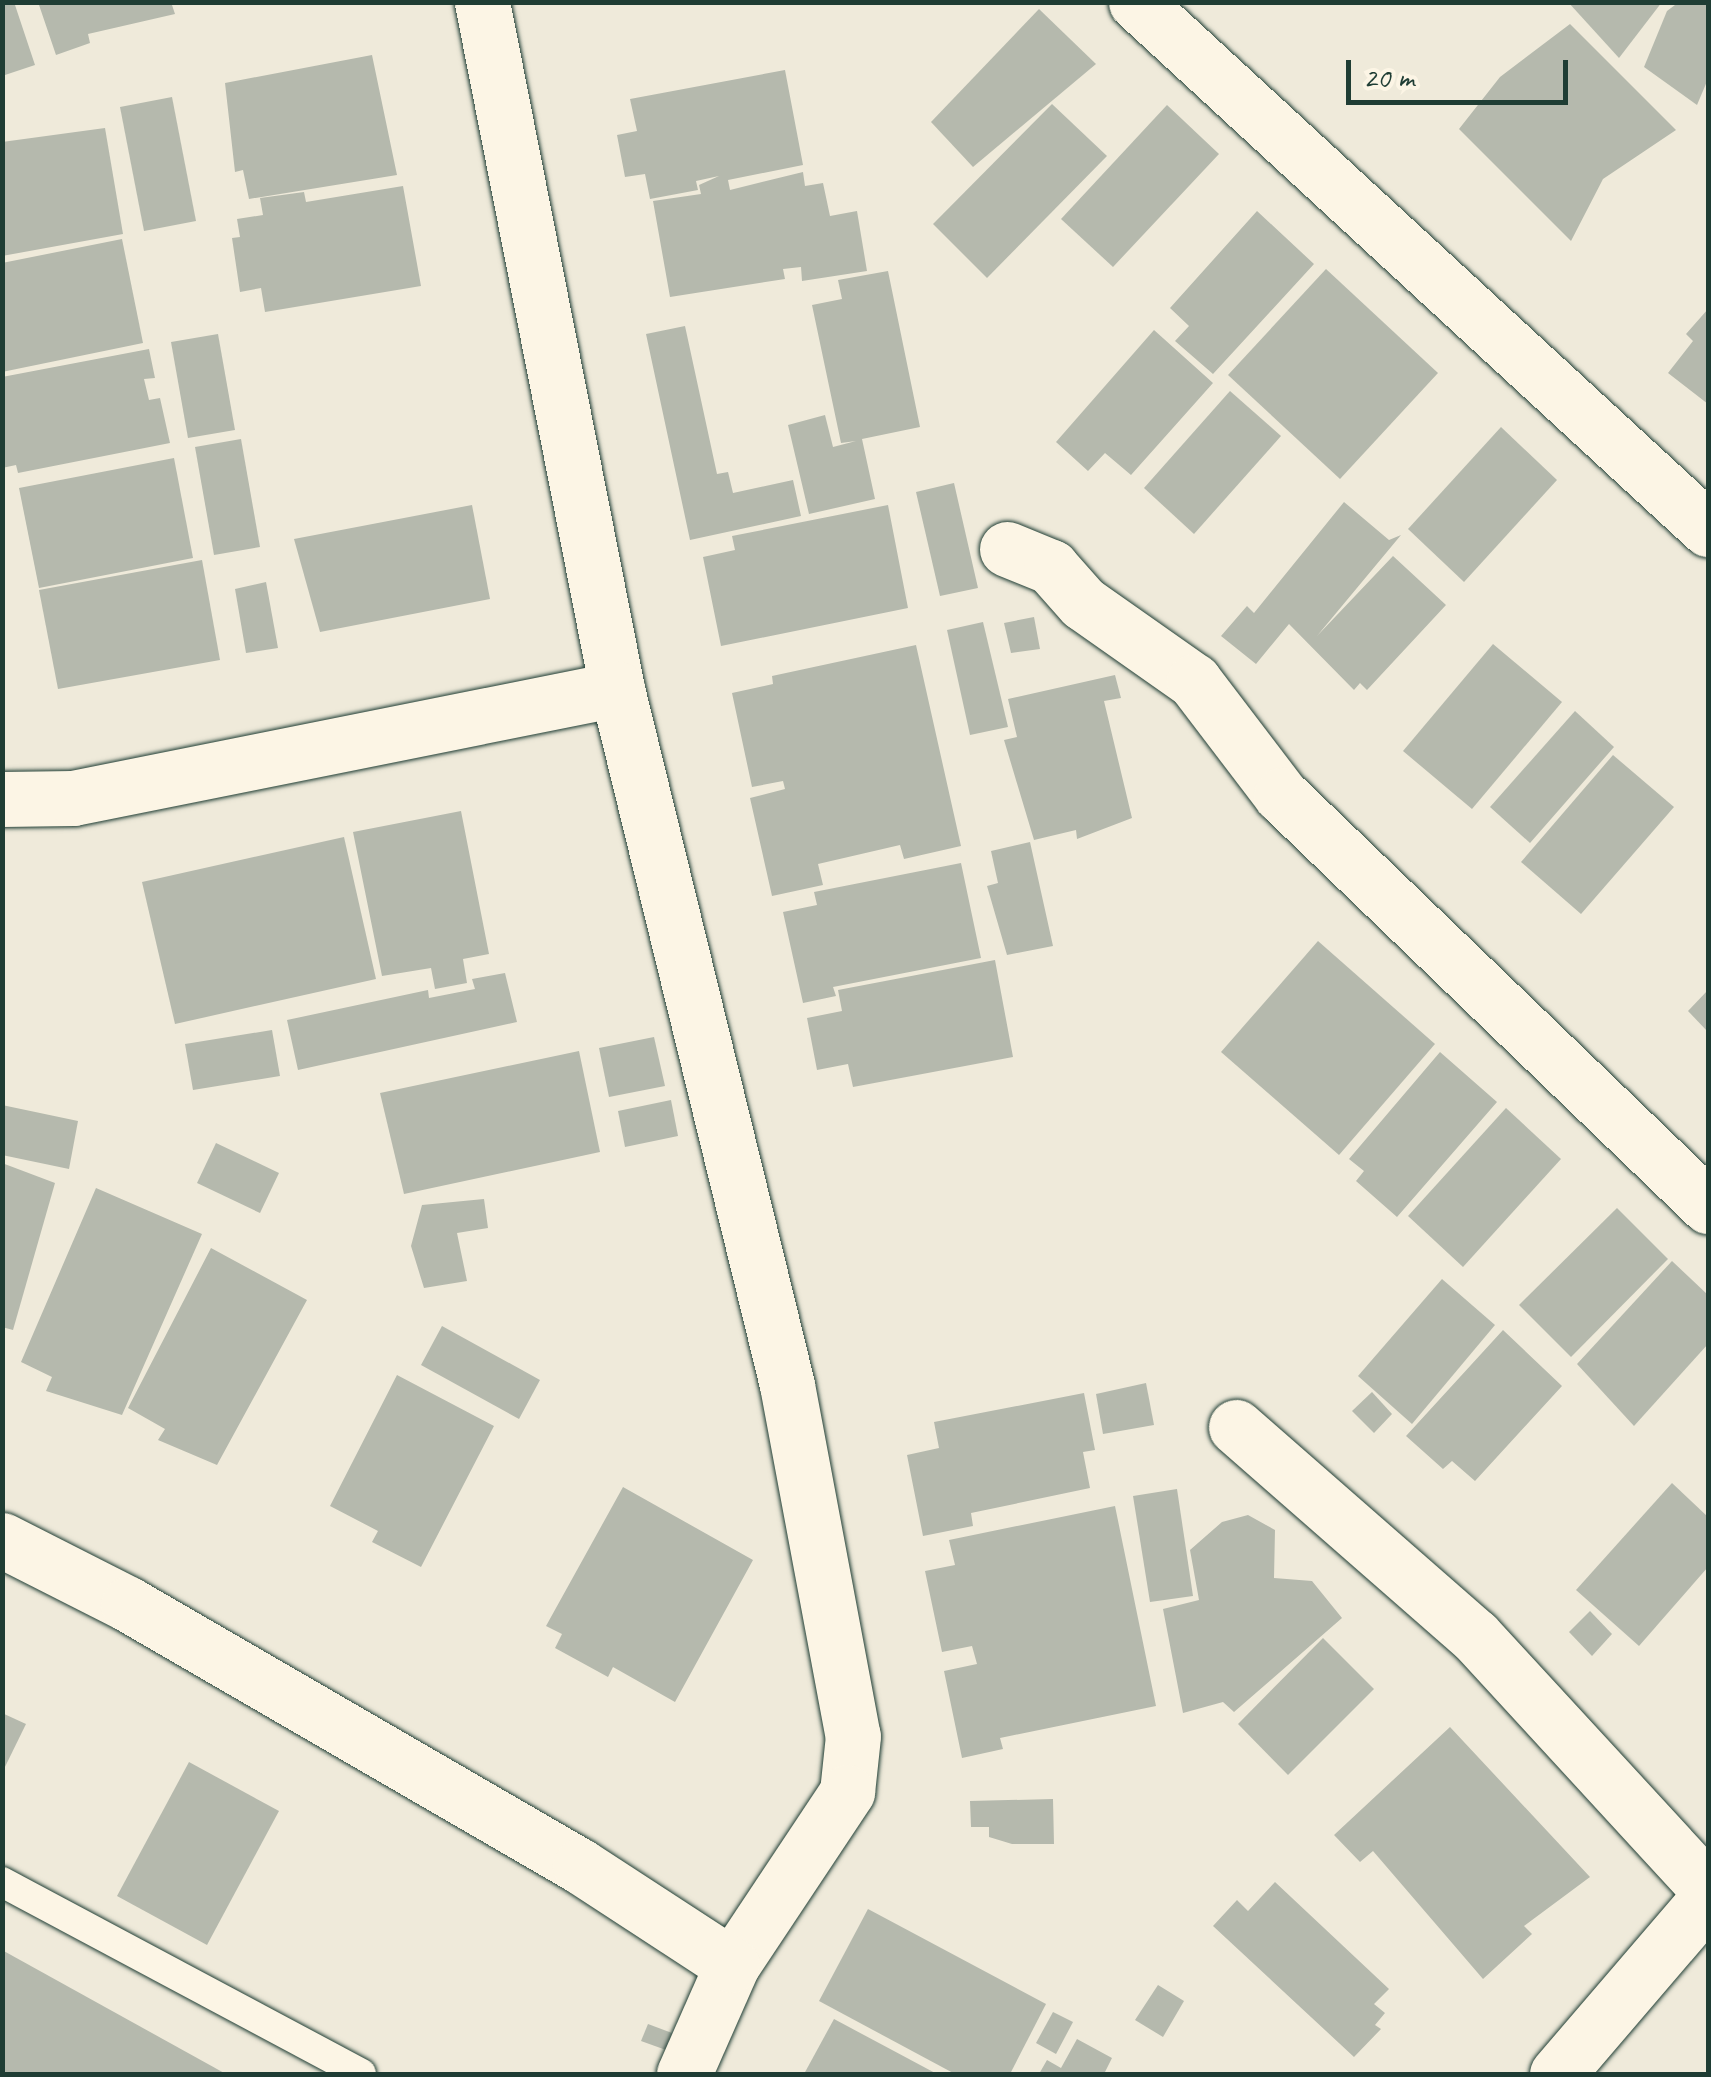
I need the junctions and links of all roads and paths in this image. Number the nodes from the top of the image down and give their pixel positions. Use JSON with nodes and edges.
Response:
{"nodes":[{"id":1,"x":482,"y":2,"type":"edge"},
{"id":2,"x":1136,"y":2,"type":"edge"},
{"id":3,"x":1708,"y":529,"type":"edge"},
{"id":4,"x":1007,"y":548,"type":"dead end"},
{"id":5,"x":616,"y":689,"type":"junction"},
{"id":6,"x":2,"y":799,"type":"edge"},
{"id":7,"x":1708,"y":1206,"type":"edge"},
{"id":8,"x":1236,"y":1427,"type":"dead end"},
{"id":9,"x":2,"y":1540,"type":"edge"},
{"id":10,"x":2,"y":1882,"type":"edge"},
{"id":11,"x":1708,"y":1889,"type":"edge"},
{"id":12,"x":1708,"y":1898,"type":"edge"},
{"id":13,"x":732,"y":1965,"type":"junction"},
{"id":14,"x":361,"y":2074,"type":"edge"},
{"id":15,"x":684,"y":2074,"type":"edge"},
{"id":16,"x":1557,"y":2074,"type":"edge"}],
"edges":[{"from":1,"to":5,"type":"street"},
{"from":2,"to":3,"type":"street"},
{"from":4,"to":7,"type":"street"},
{"from":5,"to":6,"type":"street"},
{"from":5,"to":13,"type":"street"},
{"from":8,"to":11,"type":"street"},
{"from":9,"to":13,"type":"street"},
{"from":10,"to":14,"type":"lane"},
{"from":12,"to":16,"type":"street"},
{"from":13,"to":15,"type":"street"}]}
